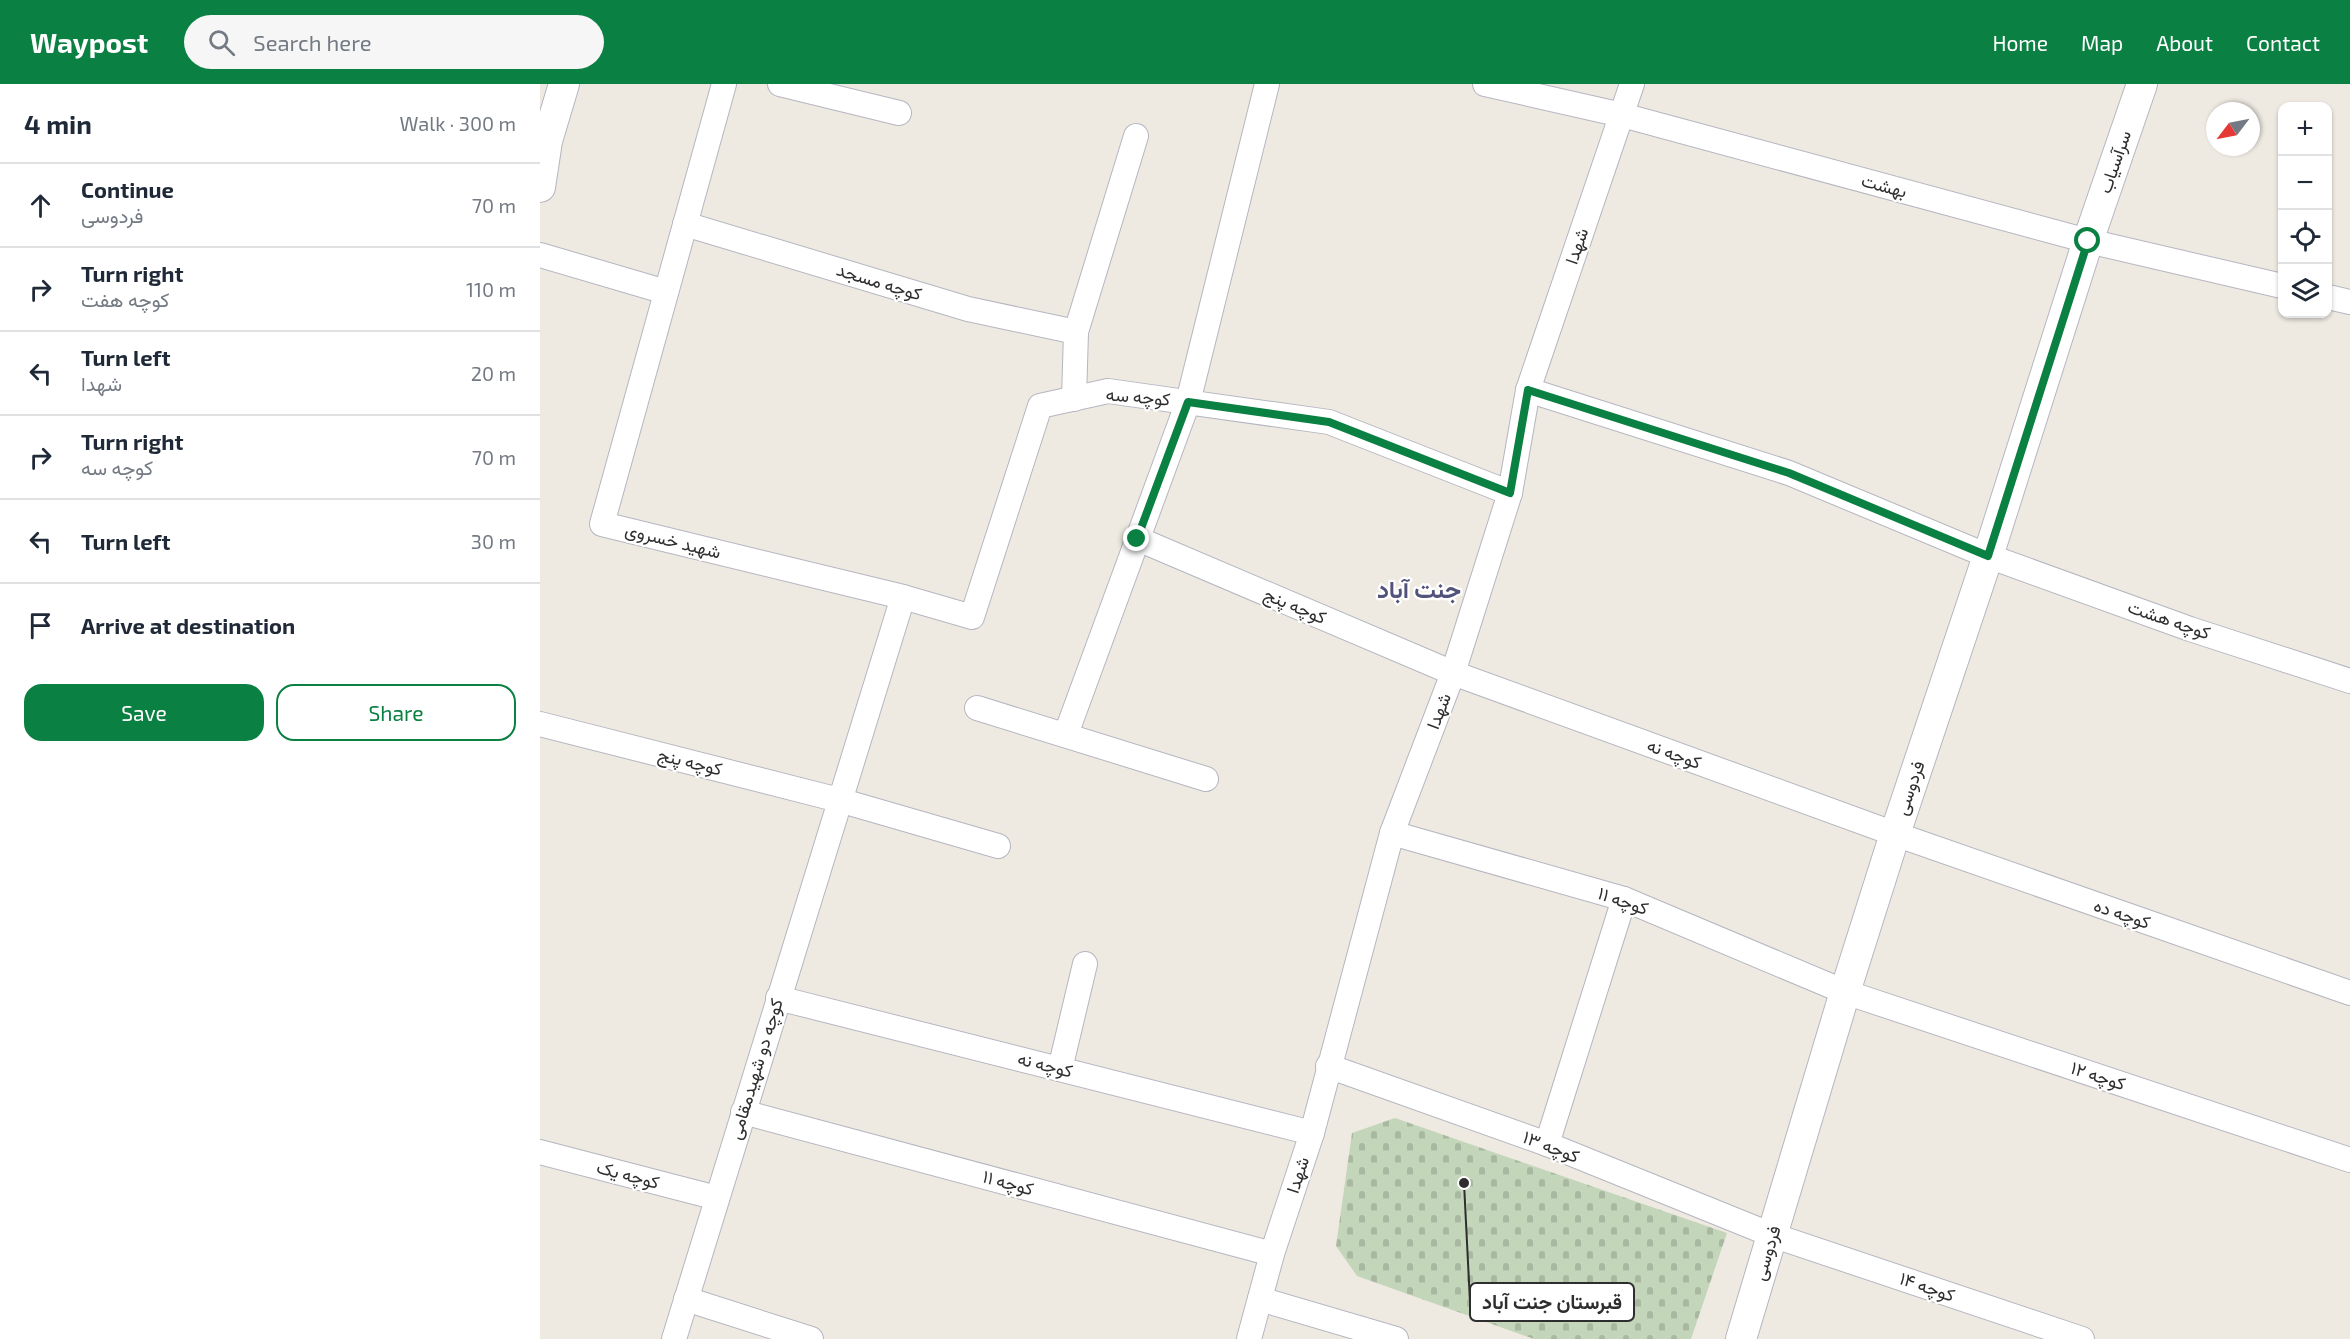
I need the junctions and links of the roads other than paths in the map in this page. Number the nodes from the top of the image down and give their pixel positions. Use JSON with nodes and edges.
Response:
{"nodes":[{"id":1,"x":564,"y":84,"type":"edge"},
{"id":2,"x":724,"y":84,"type":"edge"},
{"id":3,"x":780,"y":84,"type":"edge"},
{"id":4,"x":1267,"y":84,"type":"edge"},
{"id":5,"x":1485,"y":84,"type":"edge"},
{"id":6,"x":1632,"y":84,"type":"edge"},
{"id":7,"x":2142,"y":84,"type":"edge"},
{"id":8,"x":899,"y":113,"type":"dead end"},
{"id":9,"x":1622,"y":115,"type":"junction"},
{"id":10,"x":1136,"y":136,"type":"dead end"},
{"id":11,"x":540,"y":187,"type":"edge"},
{"id":12,"x":685,"y":224,"type":"junction"},
{"id":13,"x":2088,"y":241,"type":"junction"},
{"id":14,"x":540,"y":255,"type":"edge"},
{"id":15,"x":2278,"y":285,"type":"edge"},
{"id":16,"x":666,"y":291,"type":"junction"},
{"id":17,"x":2332,"y":298,"type":"edge"},
{"id":18,"x":2350,"y":302,"type":"edge"},
{"id":19,"x":1076,"y":332,"type":"junction"},
{"id":20,"x":1528,"y":390,"type":"junction"},
{"id":21,"x":1074,"y":399,"type":"junction"},
{"id":22,"x":1188,"y":402,"type":"junction"},
{"id":23,"x":1040,"y":406,"type":"joint"},
{"id":24,"x":1510,"y":493,"type":"junction"},
{"id":25,"x":1137,"y":539,"type":"junction"},
{"id":26,"x":1988,"y":556,"type":"junction"},
{"id":27,"x":903,"y":597,"type":"junction"},
{"id":28,"x":1453,"y":673,"type":"junction"},
{"id":29,"x":2350,"y":681,"type":"edge"},
{"id":30,"x":977,"y":708,"type":"dead end"},
{"id":31,"x":540,"y":724,"type":"edge"},
{"id":32,"x":1066,"y":734,"type":"junction"},
{"id":33,"x":1206,"y":779,"type":"dead end"},
{"id":34,"x":839,"y":800,"type":"junction"},
{"id":35,"x":1392,"y":833,"type":"junction"},
{"id":36,"x":1895,"y":834,"type":"junction"},
{"id":37,"x":998,"y":846,"type":"dead end"},
{"id":38,"x":1623,"y":899,"type":"junction"},
{"id":39,"x":1085,"y":964,"type":"dead end"},
{"id":40,"x":1845,"y":992,"type":"junction"},
{"id":41,"x":2350,"y":993,"type":"edge"},
{"id":42,"x":778,"y":998,"type":"junction"},
{"id":43,"x":1328,"y":1066,"type":"junction"},
{"id":44,"x":1060,"y":1069,"type":"junction"},
{"id":45,"x":743,"y":1113,"type":"junction"},
{"id":46,"x":1312,"y":1133,"type":"junction"},
{"id":47,"x":1547,"y":1144,"type":"junction"},
{"id":48,"x":540,"y":1152,"type":"edge"},
{"id":49,"x":2350,"y":1160,"type":"edge"},
{"id":50,"x":717,"y":1198,"type":"junction"},
{"id":51,"x":1772,"y":1235,"type":"junction"},
{"id":52,"x":1272,"y":1254,"type":"junction"},
{"id":53,"x":686,"y":1299,"type":"junction"},
{"id":54,"x":1260,"y":1299,"type":"junction"},
{"id":55,"x":674,"y":1339,"type":"edge"},
{"id":56,"x":811,"y":1339,"type":"edge"},
{"id":57,"x":1249,"y":1339,"type":"edge"},
{"id":58,"x":1396,"y":1339,"type":"edge"},
{"id":59,"x":1741,"y":1339,"type":"edge"},
{"id":60,"x":2082,"y":1339,"type":"edge"}],
"edges":[{"from":1,"to":11,"type":"street"},
{"from":2,"to":12,"type":"street","name":"شهید خسروی"},
{"from":3,"to":8,"type":"street"},
{"from":4,"to":22,"type":"street"},
{"from":5,"to":9,"type":"street","name":"بهشت"},
{"from":6,"to":9,"type":"street","name":"شهدا"},
{"from":7,"to":13,"type":"street","name":"سرآسیاب"},
{"from":9,"to":13,"type":"street","name":"بهشت"},
{"from":9,"to":20,"type":"street","name":"شهدا"},
{"from":10,"to":19,"type":"street"},
{"from":12,"to":16,"type":"street","name":"شهید خسروی"},
{"from":12,"to":19,"type":"street","name":"کوچه مسجد"},
{"from":13,"to":15,"type":"street","name":"بهشت"},
{"from":13,"to":26,"type":"street","name":"فردوسی"},
{"from":14,"to":16,"type":"street"},
{"from":16,"to":27,"type":"street","name":"شهید خسروی"},
{"from":17,"to":18,"type":"street"},
{"from":19,"to":21,"type":"street"},
{"from":20,"to":24,"type":"street","name":"شهدا"},
{"from":20,"to":26,"type":"street","name":"کوچه هشت"},
{"from":21,"to":22,"type":"street","name":"کوچه سه"},
{"from":21,"to":23,"type":"street","name":"کوچه سه"},
{"from":22,"to":24,"type":"street","name":"کوچه سه"},
{"from":22,"to":25,"type":"street"},
{"from":23,"to":27,"type":"street","name":"شهید خسروی"},
{"from":24,"to":28,"type":"street","name":"شهدا"},
{"from":25,"to":28,"type":"street","name":"کوچه پنج"},
{"from":25,"to":32,"type":"street"},
{"from":26,"to":29,"type":"street","name":"کوچه هشت"},
{"from":26,"to":36,"type":"street","name":"فردوسی"},
{"from":27,"to":34,"type":"street","name":"کوچه دو شهیدمقامی"},
{"from":28,"to":35,"type":"street","name":"شهدا"},
{"from":28,"to":36,"type":"street","name":"کوچه نه"},
{"from":30,"to":32,"type":"street"},
{"from":31,"to":34,"type":"street","name":"کوچه پنج"},
{"from":32,"to":33,"type":"street"},
{"from":34,"to":37,"type":"street","name":"کوچه پنج"},
{"from":34,"to":42,"type":"street","name":"کوچه دو شهیدمقامی"},
{"from":35,"to":38,"type":"street","name":"کوچه ۱۱"},
{"from":35,"to":43,"type":"street","name":"شهدا"},
{"from":36,"to":40,"type":"street","name":"فردوسی"},
{"from":36,"to":41,"type":"street","name":"کوچه ده"},
{"from":38,"to":40,"type":"street","name":"کوچه ۱۱"},
{"from":38,"to":47,"type":"street"},
{"from":39,"to":44,"type":"street"},
{"from":40,"to":49,"type":"street","name":"کوچه ۱۲"},
{"from":40,"to":51,"type":"street","name":"فردوسی"},
{"from":42,"to":44,"type":"street","name":"کوچه نه"},
{"from":42,"to":45,"type":"street","name":"کوچه دو شهیدمقامی"},
{"from":43,"to":46,"type":"street","name":"شهدا"},
{"from":43,"to":47,"type":"street","name":"کوچه ۱۳"},
{"from":44,"to":46,"type":"street","name":"کوچه نه"},
{"from":45,"to":50,"type":"street","name":"کوچه دو شهیدمقامی"},
{"from":45,"to":52,"type":"street","name":"کوچه ۱۱"},
{"from":46,"to":52,"type":"street","name":"شهدا"},
{"from":47,"to":51,"type":"street","name":"کوچه ۱۳"},
{"from":48,"to":50,"type":"street","name":"کوچه یک"},
{"from":50,"to":53,"type":"street","name":"کوچه دو شهیدمقامی"},
{"from":51,"to":59,"type":"street","name":"فردوسی"},
{"from":51,"to":60,"type":"street","name":"کوچه ۱۴"},
{"from":52,"to":54,"type":"street","name":"شهدا"},
{"from":53,"to":55,"type":"street","name":"کوچه دو شهیدمقامی"},
{"from":53,"to":56,"type":"street"},
{"from":54,"to":57,"type":"street","name":"شهدا"},
{"from":54,"to":58,"type":"street"}]}
